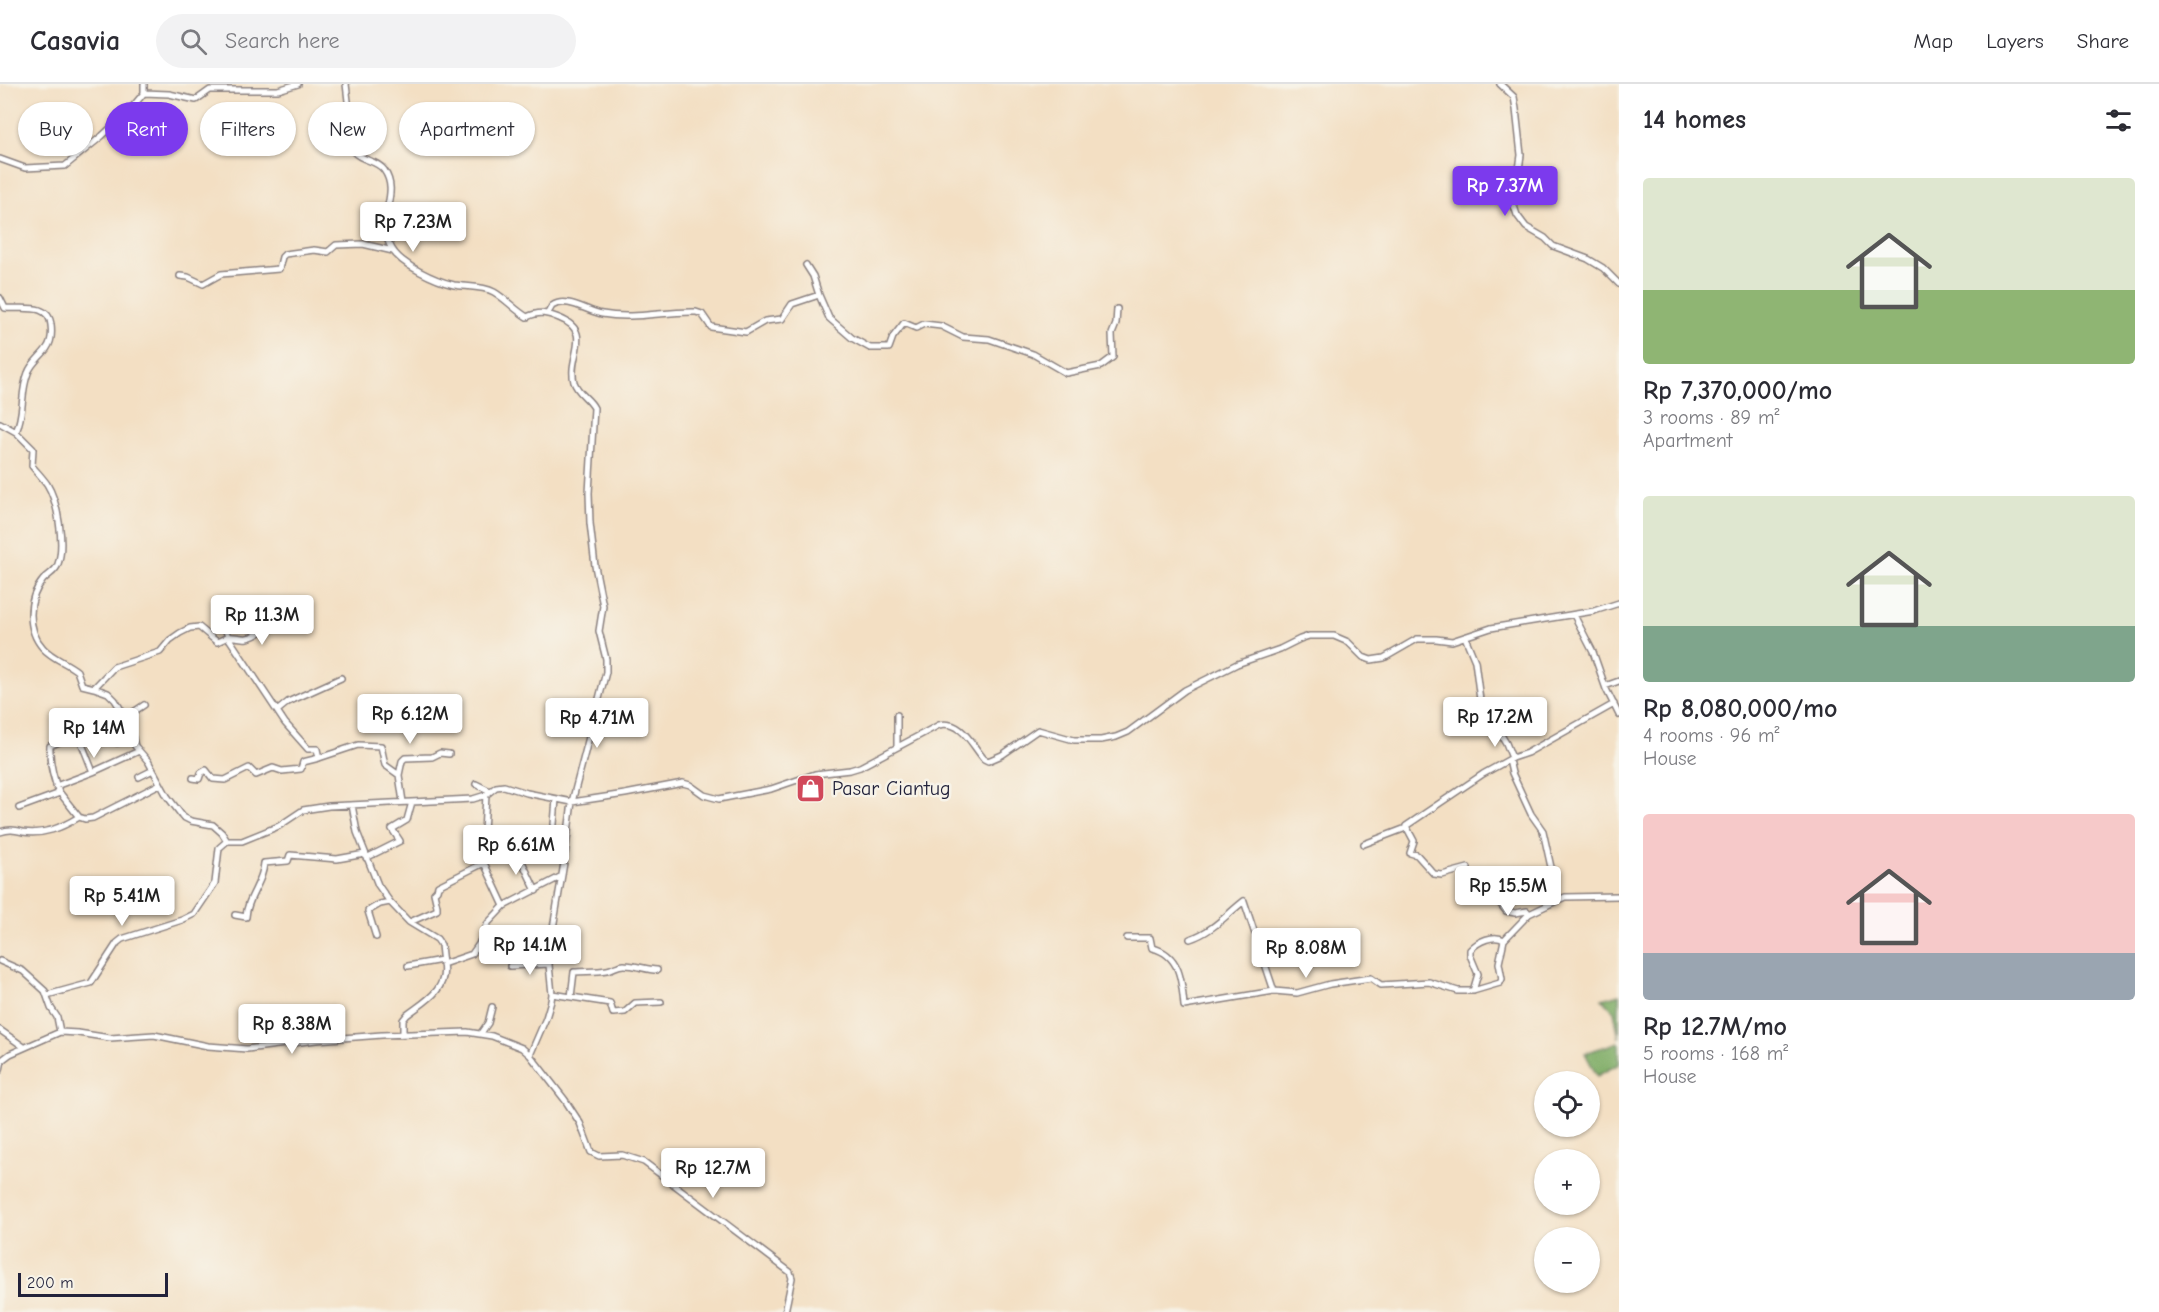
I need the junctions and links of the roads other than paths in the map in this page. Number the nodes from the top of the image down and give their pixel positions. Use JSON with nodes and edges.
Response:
{"nodes":[{"id":1,"x":144,"y":84,"type":"edge"},
{"id":2,"x":298,"y":84,"type":"edge"},
{"id":3,"x":346,"y":84,"type":"edge"},
{"id":4,"x":1500,"y":84,"type":"edge"},
{"id":5,"x":144,"y":93,"type":"junction"},
{"id":6,"x":0,"y":159,"type":"edge"},
{"id":7,"x":393,"y":251,"type":"junction"},
{"id":8,"x":806,"y":265,"type":"dead end"},
{"id":9,"x":180,"y":276,"type":"dead end"},
{"id":10,"x":1619,"y":284,"type":"edge"},
{"id":11,"x":819,"y":295,"type":"junction"},
{"id":12,"x":0,"y":299,"type":"edge"},
{"id":13,"x":1117,"y":309,"type":"dead end"},
{"id":14,"x":548,"y":313,"type":"junction"},
{"id":15,"x":0,"y":423,"type":"edge"},
{"id":16,"x":16,"y":432,"type":"junction"},
{"id":17,"x":1619,"y":603,"type":"edge"},
{"id":18,"x":278,"y":615,"type":"dead end"},
{"id":19,"x":1574,"y":615,"type":"junction"},
{"id":20,"x":221,"y":616,"type":"dead end"},
{"id":21,"x":228,"y":637,"type":"junction"},
{"id":22,"x":1465,"y":637,"type":"junction"},
{"id":23,"x":145,"y":658,"type":"junction"},
{"id":24,"x":150,"y":665,"type":"dead end"},
{"id":25,"x":341,"y":678,"type":"dead end"},
{"id":26,"x":1619,"y":681,"type":"edge"},
{"id":27,"x":1605,"y":686,"type":"junction"},
{"id":28,"x":94,"y":688,"type":"junction"},
{"id":29,"x":1614,"y":704,"type":"junction"},
{"id":30,"x":144,"y":705,"type":"dead end"},
{"id":31,"x":277,"y":711,"type":"junction"},
{"id":32,"x":1619,"y":715,"type":"edge"},
{"id":33,"x":897,"y":716,"type":"dead end"},
{"id":34,"x":125,"y":717,"type":"junction"},
{"id":35,"x":78,"y":734,"type":"junction"},
{"id":36,"x":133,"y":738,"type":"junction"},
{"id":37,"x":117,"y":743,"type":"dead end"},
{"id":38,"x":897,"y":746,"type":"junction"},
{"id":39,"x":139,"y":751,"type":"junction"},
{"id":40,"x":449,"y":754,"type":"dead end"},
{"id":41,"x":319,"y":758,"type":"junction"},
{"id":42,"x":1510,"y":759,"type":"junction"},
{"id":43,"x":153,"y":770,"type":"junction"},
{"id":44,"x":93,"y":772,"type":"junction"},
{"id":45,"x":399,"y":776,"type":"junction"},
{"id":46,"x":140,"y":777,"type":"dead end"},
{"id":47,"x":193,"y":778,"type":"dead end"},
{"id":48,"x":160,"y":784,"type":"junction"},
{"id":49,"x":476,"y":784,"type":"dead end"},
{"id":50,"x":56,"y":786,"type":"junction"},
{"id":51,"x":59,"y":793,"type":"junction"},
{"id":52,"x":488,"y":793,"type":"junction"},
{"id":53,"x":556,"y":799,"type":"junction"},
{"id":54,"x":403,"y":802,"type":"junction"},
{"id":55,"x":412,"y":802,"type":"junction"},
{"id":56,"x":572,"y":802,"type":"junction"},
{"id":57,"x":352,"y":805,"type":"junction"},
{"id":58,"x":19,"y":808,"type":"dead end"},
{"id":59,"x":79,"y":818,"type":"junction"},
{"id":60,"x":554,"y":824,"type":"dead end"},
{"id":61,"x":1406,"y":828,"type":"junction"},
{"id":62,"x":0,"y":832,"type":"edge"},
{"id":63,"x":227,"y":841,"type":"junction"},
{"id":64,"x":481,"y":841,"type":"dead end"},
{"id":65,"x":1364,"y":844,"type":"dead end"},
{"id":66,"x":539,"y":846,"type":"dead end"},
{"id":67,"x":517,"y":851,"type":"junction"},
{"id":68,"x":504,"y":854,"type":"dead end"},
{"id":69,"x":366,"y":856,"type":"junction"},
{"id":70,"x":1468,"y":868,"type":"dead end"},
{"id":71,"x":560,"y":877,"type":"junction"},
{"id":72,"x":1478,"y":885,"type":"dead end"},
{"id":73,"x":536,"y":891,"type":"junction"},
{"id":74,"x":1619,"y":896,"type":"edge"},
{"id":75,"x":1558,"y":899,"type":"junction"},
{"id":76,"x":390,"y":902,"type":"junction"},
{"id":77,"x":504,"y":906,"type":"junction"},
{"id":78,"x":1529,"y":914,"type":"junction"},
{"id":79,"x":235,"y":915,"type":"dead end"},
{"id":80,"x":410,"y":922,"type":"junction"},
{"id":81,"x":552,"y":932,"type":"junction"},
{"id":82,"x":376,"y":936,"type":"dead end"},
{"id":83,"x":526,"y":938,"type":"dead end"},
{"id":84,"x":1127,"y":938,"type":"dead end"},
{"id":85,"x":1190,"y":939,"type":"dead end"},
{"id":86,"x":1504,"y":940,"type":"junction"},
{"id":87,"x":0,"y":961,"type":"edge"},
{"id":88,"x":442,"y":962,"type":"junction"},
{"id":89,"x":549,"y":964,"type":"junction"},
{"id":90,"x":408,"y":966,"type":"dead end"},
{"id":91,"x":510,"y":966,"type":"dead end"},
{"id":92,"x":657,"y":970,"type":"dead end"},
{"id":93,"x":1274,"y":991,"type":"junction"},
{"id":94,"x":1473,"y":991,"type":"junction"},
{"id":95,"x":552,"y":994,"type":"junction"},
{"id":96,"x":47,"y":995,"type":"junction"},
{"id":97,"x":571,"y":997,"type":"junction"},
{"id":98,"x":661,"y":1002,"type":"dead end"},
{"id":99,"x":492,"y":1007,"type":"dead end"},
{"id":100,"x":0,"y":1030,"type":"edge"},
{"id":101,"x":60,"y":1032,"type":"junction"},
{"id":102,"x":481,"y":1033,"type":"junction"},
{"id":103,"x":403,"y":1035,"type":"junction"},
{"id":104,"x":24,"y":1047,"type":"junction"},
{"id":105,"x":530,"y":1055,"type":"junction"},
{"id":106,"x":0,"y":1070,"type":"edge"},
{"id":107,"x":785,"y":1312,"type":"edge"}],
"edges":[{"from":1,"to":5,"type":"street"},
{"from":2,"to":5,"type":"street"},
{"from":3,"to":7,"type":"street"},
{"from":4,"to":10,"type":"street"},
{"from":5,"to":6,"type":"street"},
{"from":7,"to":9,"type":"street"},
{"from":7,"to":14,"type":"street"},
{"from":8,"to":11,"type":"street"},
{"from":11,"to":13,"type":"street"},
{"from":11,"to":14,"type":"street"},
{"from":12,"to":16,"type":"street"},
{"from":14,"to":56,"type":"street"},
{"from":15,"to":16,"type":"street"},
{"from":16,"to":28,"type":"street"},
{"from":17,"to":19,"type":"street"},
{"from":18,"to":21,"type":"street"},
{"from":19,"to":22,"type":"street"},
{"from":19,"to":27,"type":"street"},
{"from":20,"to":21,"type":"street"},
{"from":21,"to":23,"type":"street"},
{"from":21,"to":31,"type":"street"},
{"from":22,"to":38,"type":"street"},
{"from":22,"to":42,"type":"street"},
{"from":23,"to":24,"type":"street"},
{"from":23,"to":28,"type":"street"},
{"from":25,"to":31,"type":"street"},
{"from":26,"to":27,"type":"street"},
{"from":27,"to":29,"type":"street"},
{"from":28,"to":34,"type":"street"},
{"from":29,"to":32,"type":"street"},
{"from":29,"to":42,"type":"street"},
{"from":30,"to":34,"type":"street"},
{"from":31,"to":41,"type":"street"},
{"from":33,"to":38,"type":"street"},
{"from":34,"to":35,"type":"street"},
{"from":34,"to":36,"type":"street"},
{"from":35,"to":44,"type":"street"},
{"from":35,"to":50,"type":"street"},
{"from":36,"to":37,"type":"street"},
{"from":36,"to":39,"type":"street"},
{"from":38,"to":56,"type":"street"},
{"from":39,"to":43,"type":"street"},
{"from":39,"to":44,"type":"street"},
{"from":40,"to":45,"type":"street"},
{"from":41,"to":45,"type":"street"},
{"from":41,"to":47,"type":"street"},
{"from":42,"to":61,"type":"street"},
{"from":42,"to":75,"type":"street"},
{"from":43,"to":46,"type":"street"},
{"from":43,"to":48,"type":"street"},
{"from":44,"to":50,"type":"street"},
{"from":45,"to":54,"type":"street"},
{"from":48,"to":59,"type":"street"},
{"from":48,"to":63,"type":"street"},
{"from":49,"to":52,"type":"street"},
{"from":50,"to":51,"type":"street"},
{"from":51,"to":58,"type":"street"},
{"from":51,"to":59,"type":"street"},
{"from":52,"to":53,"type":"street"},
{"from":52,"to":55,"type":"street"},
{"from":52,"to":64,"type":"street"},
{"from":53,"to":56,"type":"street"},
{"from":53,"to":60,"type":"street"},
{"from":54,"to":55,"type":"street"},
{"from":54,"to":57,"type":"street"},
{"from":55,"to":69,"type":"street"},
{"from":56,"to":71,"type":"street"},
{"from":57,"to":63,"type":"street"},
{"from":57,"to":69,"type":"street"},
{"from":59,"to":62,"type":"street"},
{"from":61,"to":65,"type":"street"},
{"from":61,"to":70,"type":"street"},
{"from":63,"to":96,"type":"street"},
{"from":66,"to":67,"type":"street"},
{"from":67,"to":68,"type":"street"},
{"from":67,"to":73,"type":"street"},
{"from":69,"to":76,"type":"street"},
{"from":69,"to":79,"type":"street"},
{"from":71,"to":73,"type":"street"},
{"from":71,"to":81,"type":"street"},
{"from":72,"to":78,"type":"street"},
{"from":73,"to":77,"type":"street"},
{"from":74,"to":75,"type":"street"},
{"from":75,"to":78,"type":"street"},
{"from":76,"to":80,"type":"street"},
{"from":76,"to":82,"type":"street"},
{"from":77,"to":80,"type":"street"},
{"from":77,"to":88,"type":"street"},
{"from":78,"to":86,"type":"street"},
{"from":80,"to":88,"type":"street"},
{"from":81,"to":83,"type":"street"},
{"from":81,"to":89,"type":"street"},
{"from":84,"to":93,"type":"street"},
{"from":85,"to":93,"type":"street"},
{"from":86,"to":94,"type":"street"},
{"from":86,"to":94,"type":"street"},
{"from":87,"to":96,"type":"street"},
{"from":88,"to":90,"type":"street"},
{"from":88,"to":103,"type":"street"},
{"from":89,"to":91,"type":"street"},
{"from":89,"to":95,"type":"street"},
{"from":92,"to":97,"type":"street"},
{"from":93,"to":94,"type":"street"},
{"from":95,"to":97,"type":"street"},
{"from":95,"to":105,"type":"street"},
{"from":96,"to":101,"type":"street"},
{"from":97,"to":98,"type":"street"},
{"from":99,"to":102,"type":"street"},
{"from":100,"to":104,"type":"street"},
{"from":101,"to":103,"type":"street"},
{"from":101,"to":104,"type":"street"},
{"from":102,"to":103,"type":"street"},
{"from":102,"to":105,"type":"street"},
{"from":104,"to":106,"type":"street"},
{"from":105,"to":107,"type":"street"}]}
